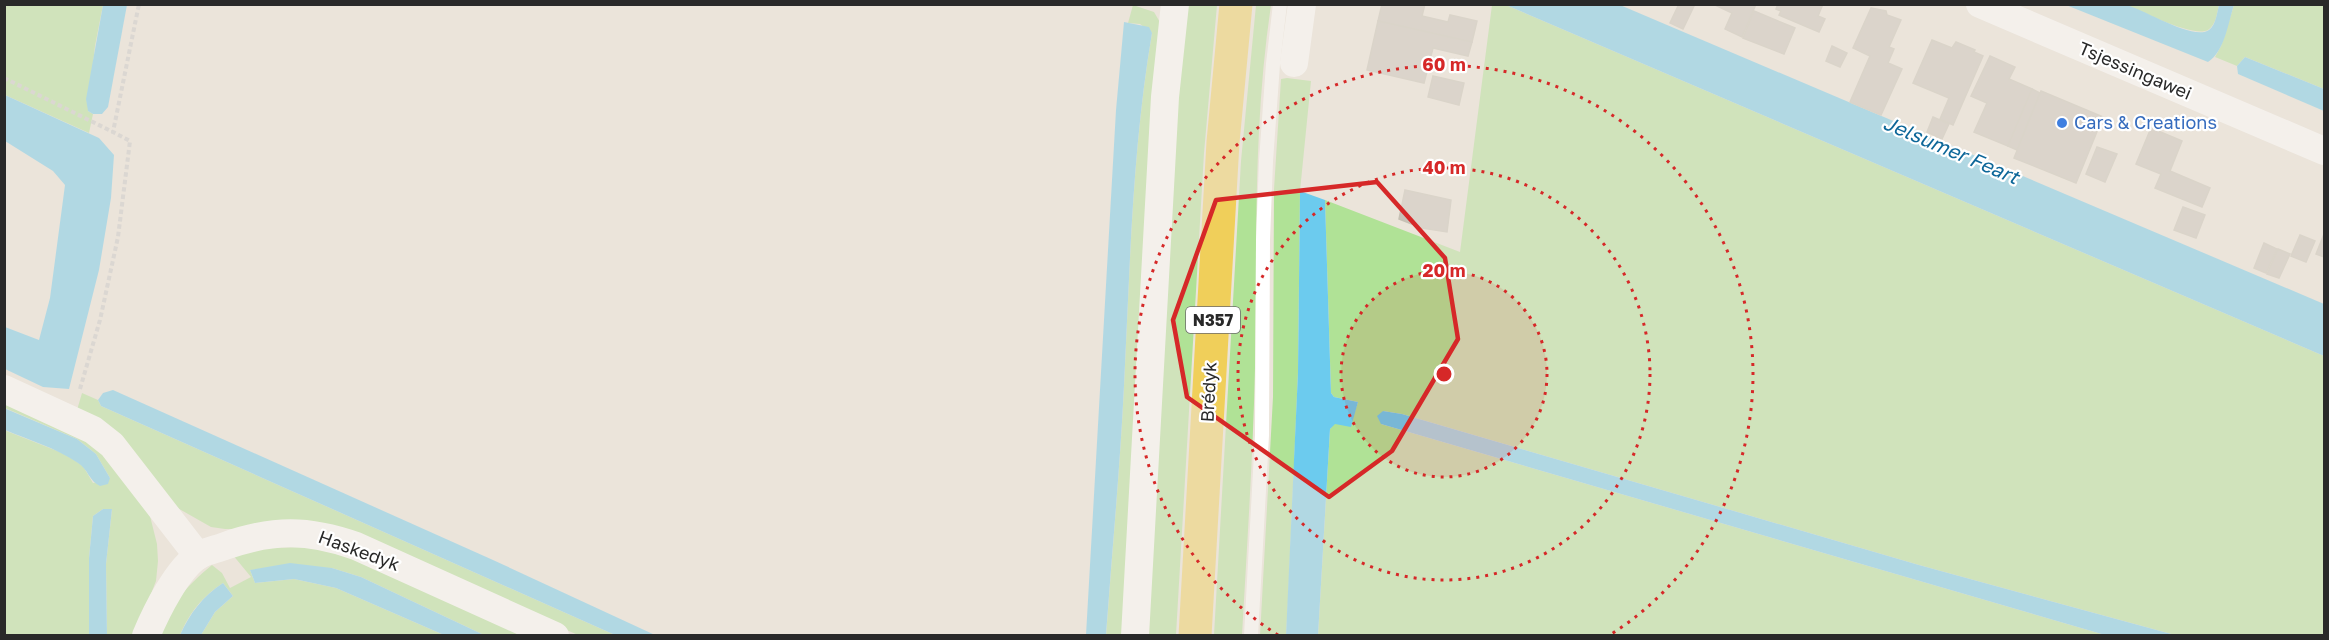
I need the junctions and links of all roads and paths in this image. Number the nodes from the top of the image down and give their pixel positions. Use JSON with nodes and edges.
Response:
{"nodes":[{"id":1,"x":139,"y":4,"type":"edge"},
{"id":2,"x":1236,"y":4,"type":"edge"},
{"id":3,"x":1280,"y":4,"type":"edge"},
{"id":4,"x":1302,"y":4,"type":"edge"},
{"id":5,"x":1980,"y":4,"type":"edge"},
{"id":6,"x":1172,"y":5,"type":"edge"},
{"id":7,"x":1294,"y":63,"type":"dead end"},
{"id":8,"x":4,"y":78,"type":"edge"},
{"id":9,"x":113,"y":132,"type":"junction"},
{"id":10,"x":2325,"y":151,"type":"edge"},
{"id":11,"x":4,"y":389,"type":"edge"},
{"id":12,"x":71,"y":419,"type":"junction"},
{"id":13,"x":198,"y":556,"type":"junction"},
{"id":14,"x":146,"y":636,"type":"edge"},
{"id":15,"x":555,"y":636,"type":"edge"},
{"id":16,"x":1135,"y":636,"type":"edge"},
{"id":17,"x":1195,"y":636,"type":"edge"},
{"id":18,"x":1251,"y":636,"type":"edge"}],
"edges":[{"from":1,"to":9,"type":"path"},
{"from":2,"to":17,"type":"main road","name":"Brédyk","number":"N357"},
{"from":3,"to":18,"type":"lane"},
{"from":4,"to":7,"type":"street"},
{"from":5,"to":10,"type":"street","name":"Tsjessingawei"},
{"from":6,"to":16,"type":"street"},
{"from":8,"to":9,"type":"path"},
{"from":9,"to":12,"type":"path"},
{"from":11,"to":12,"type":"street"},
{"from":12,"to":13,"type":"street"},
{"from":13,"to":14,"type":"street"},
{"from":13,"to":15,"type":"street","name":"Haskedyk"}]}
